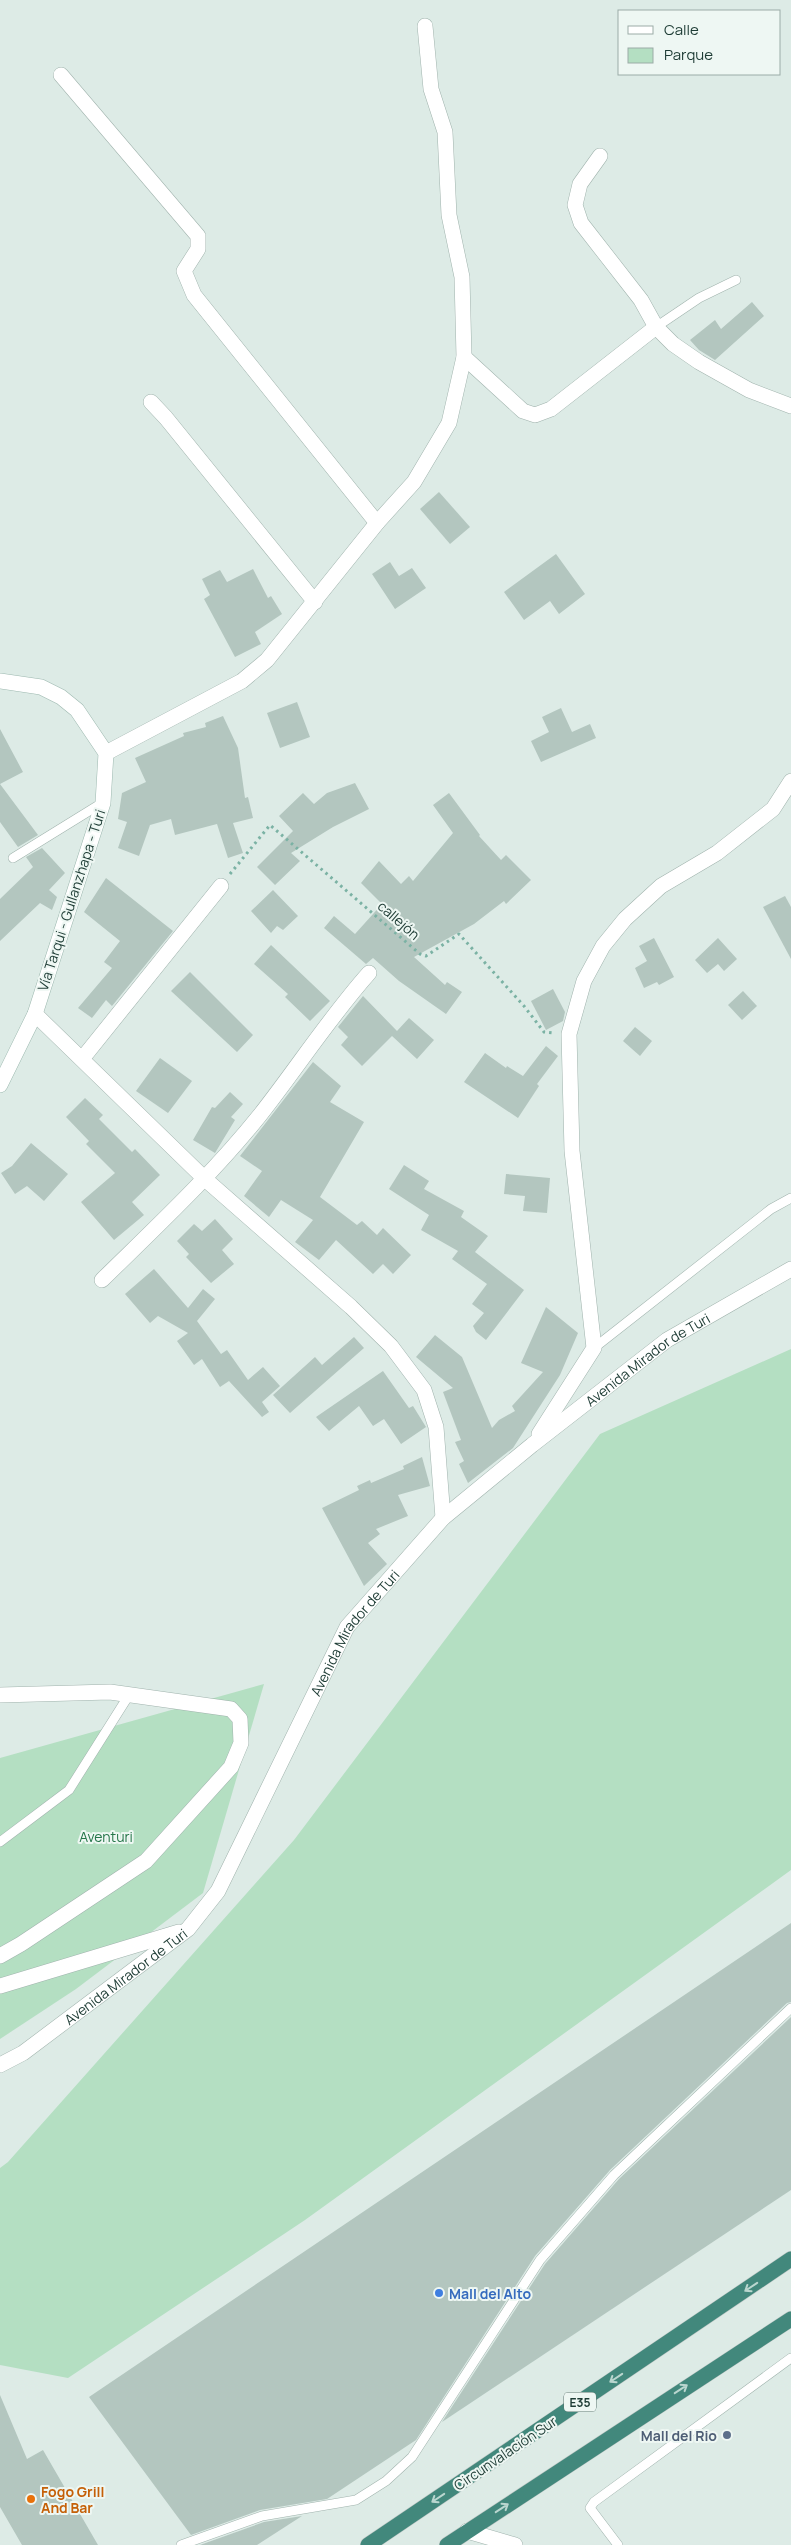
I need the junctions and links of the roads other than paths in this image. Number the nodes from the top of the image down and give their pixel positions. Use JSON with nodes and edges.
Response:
{"nodes":[{"id":1,"x":425,"y":26,"type":"dead end"},
{"id":2,"x":61,"y":75,"type":"dead end"},
{"id":3,"x":600,"y":156,"type":"dead end"},
{"id":4,"x":736,"y":280,"type":"dead end"},
{"id":5,"x":656,"y":327,"type":"junction"},
{"id":6,"x":464,"y":356,"type":"junction"},
{"id":7,"x":151,"y":402,"type":"dead end"},
{"id":8,"x":791,"y":406,"type":"edge"},
{"id":9,"x":376,"y":523,"type":"junction"},
{"id":10,"x":315,"y":602,"type":"junction"},
{"id":11,"x":0,"y":681,"type":"edge"},
{"id":12,"x":106,"y":753,"type":"junction"},
{"id":13,"x":791,"y":781,"type":"edge"},
{"id":14,"x":102,"y":803,"type":"junction"},
{"id":15,"x":13,"y":858,"type":"dead end"},
{"id":16,"x":221,"y":886,"type":"road end"},
{"id":17,"x":369,"y":973,"type":"dead end"},
{"id":18,"x":35,"y":1014,"type":"junction"},
{"id":19,"x":82,"y":1059,"type":"junction"},
{"id":20,"x":0,"y":1085,"type":"edge"},
{"id":21,"x":205,"y":1179,"type":"junction"},
{"id":22,"x":791,"y":1198,"type":"edge"},
{"id":23,"x":791,"y":1270,"type":"edge"},
{"id":24,"x":102,"y":1280,"type":"dead end"},
{"id":25,"x":594,"y":1348,"type":"junction"},
{"id":26,"x":532,"y":1445,"type":"junction"},
{"id":27,"x":443,"y":1518,"type":"junction"},
{"id":28,"x":0,"y":1695,"type":"edge"},
{"id":29,"x":129,"y":1695,"type":"junction"},
{"id":30,"x":0,"y":1842,"type":"edge"},
{"id":31,"x":188,"y":1929,"type":"junction"},
{"id":32,"x":0,"y":1956,"type":"edge"},
{"id":33,"x":0,"y":1986,"type":"edge"},
{"id":34,"x":791,"y":2008,"type":"edge"},
{"id":35,"x":0,"y":2065,"type":"edge"},
{"id":36,"x":791,"y":2259,"type":"edge"},
{"id":37,"x":791,"y":2319,"type":"edge"},
{"id":38,"x":791,"y":2358,"type":"edge"},
{"id":39,"x":467,"y":2531,"type":"junction"},
{"id":40,"x":181,"y":2545,"type":"edge"},
{"id":41,"x":368,"y":2545,"type":"edge"},
{"id":42,"x":447,"y":2545,"type":"edge"},
{"id":43,"x":515,"y":2545,"type":"edge"},
{"id":44,"x":618,"y":2545,"type":"edge"}],
"edges":[{"from":1,"to":6,"type":"street"},
{"from":2,"to":9,"type":"street"},
{"from":3,"to":5,"type":"street"},
{"from":4,"to":5,"type":"lane"},
{"from":5,"to":6,"type":"street"},
{"from":5,"to":8,"type":"street"},
{"from":6,"to":9,"type":"street"},
{"from":7,"to":10,"type":"street"},
{"from":9,"to":10,"type":"street"},
{"from":10,"to":12,"type":"street"},
{"from":11,"to":12,"type":"street"},
{"from":12,"to":14,"type":"street","name":"Vía Tarqui - Gullanzhapa - Turi"},
{"from":13,"to":25,"type":"street"},
{"from":14,"to":15,"type":"lane"},
{"from":14,"to":18,"type":"street","name":"Vía Tarqui - Gullanzhapa - Turi"},
{"from":16,"to":19,"type":"street"},
{"from":17,"to":21,"type":"street"},
{"from":18,"to":19,"type":"street"},
{"from":18,"to":20,"type":"street","name":"Vía Tarqui - Gullanzhapa - Turi"},
{"from":19,"to":21,"type":"street"},
{"from":21,"to":24,"type":"street"},
{"from":21,"to":27,"type":"street"},
{"from":22,"to":25,"type":"lane"},
{"from":23,"to":26,"type":"street","name":"Avenida Mirador de Turi"},
{"from":25,"to":26,"type":"street"},
{"from":26,"to":27,"type":"street","name":"Avenida Mirador de Turi"},
{"from":27,"to":31,"type":"street","name":"Avenida Mirador de Turi"},
{"from":28,"to":29,"type":"street"},
{"from":29,"to":30,"type":"lane"},
{"from":29,"to":32,"type":"street"},
{"from":31,"to":33,"type":"street"},
{"from":31,"to":35,"type":"street","name":"Avenida Mirador de Turi"},
{"from":34,"to":40,"type":"lane"},
{"from":36,"to":41,"type":"highway","name":"Circunvalación Sur","number":"E35","one_way":true},
{"from":39,"to":37,"type":"highway","one_way":true},
{"from":38,"to":44,"type":"lane"},
{"from":39,"to":42,"type":"highway"},
{"from":39,"to":43,"type":"street"}]}
